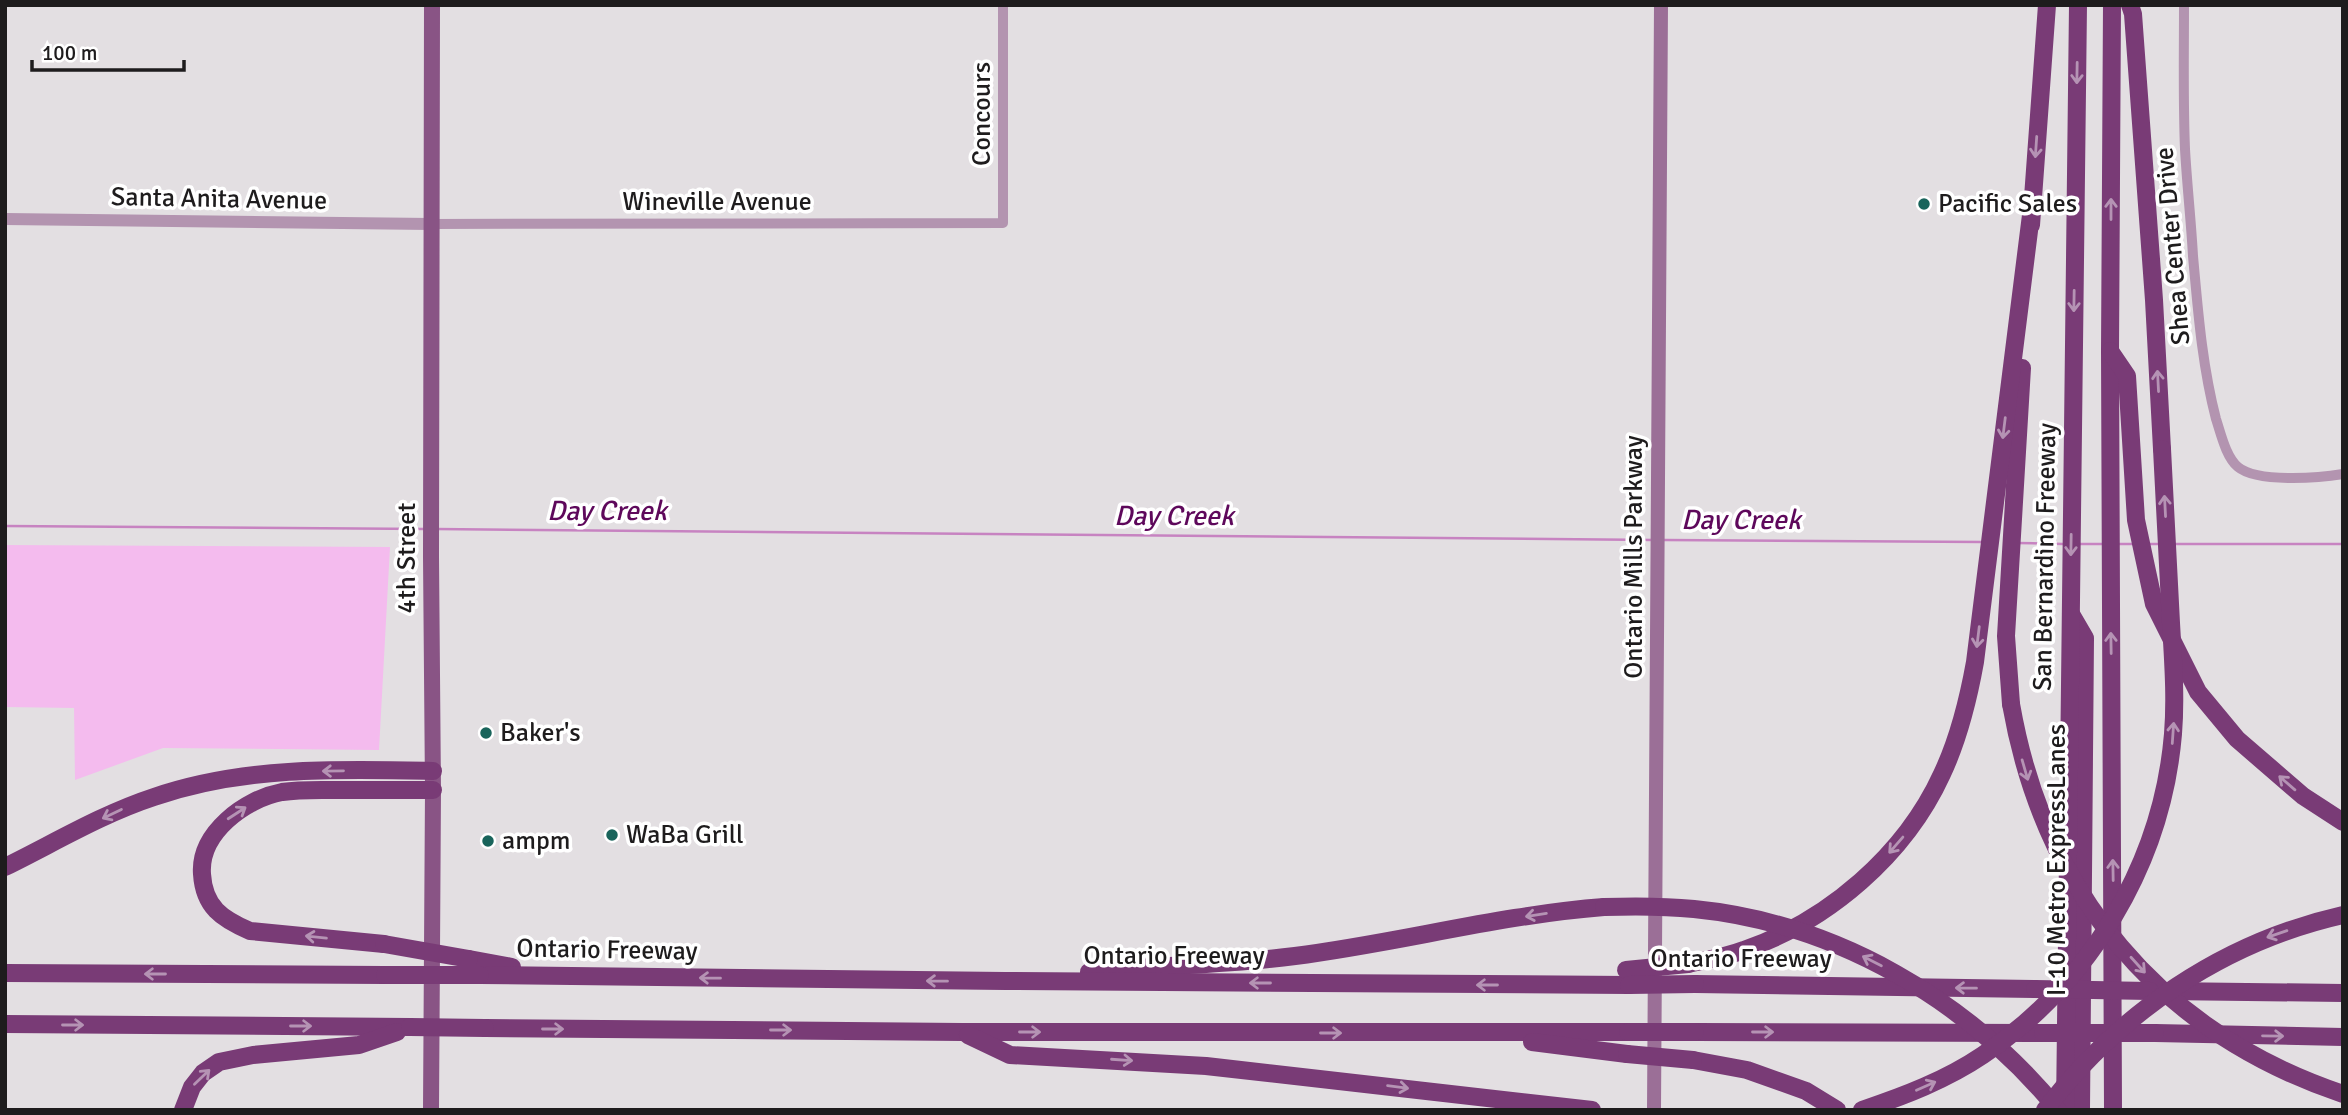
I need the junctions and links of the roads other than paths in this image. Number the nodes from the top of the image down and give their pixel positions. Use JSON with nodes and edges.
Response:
{"nodes":[{"id":1,"x":432,"y":5,"type":"edge"},
{"id":2,"x":1003,"y":5,"type":"edge"},
{"id":3,"x":1661,"y":5,"type":"edge"},
{"id":4,"x":2046,"y":5,"type":"edge"},
{"id":5,"x":2078,"y":5,"type":"edge"},
{"id":6,"x":2112,"y":5,"type":"edge"},
{"id":7,"x":2130,"y":5,"type":"edge"},
{"id":8,"x":2184,"y":5,"type":"edge"},
{"id":9,"x":2031,"y":215,"type":"junction"},
{"id":10,"x":5,"y":219,"type":"edge"},
{"id":11,"x":1003,"y":223,"type":"joint"},
{"id":12,"x":431,"y":224,"type":"junction"},
{"id":13,"x":2110,"y":351,"type":"junction"},
{"id":14,"x":2343,"y":474,"type":"edge"},
{"id":15,"x":2071,"y":614,"type":"junction"},
{"id":16,"x":433,"y":781,"type":"junction"},
{"id":17,"x":2343,"y":822,"type":"edge"},
{"id":18,"x":5,"y":867,"type":"edge"},
{"id":19,"x":2343,"y":915,"type":"edge"},
{"id":20,"x":5,"y":973,"type":"edge"},
{"id":21,"x":564,"y":976,"type":"junction"},
{"id":22,"x":1628,"y":978,"type":"junction"},
{"id":23,"x":1005,"y":981,"type":"junction"},
{"id":24,"x":2343,"y":993,"type":"edge"},
{"id":25,"x":5,"y":1024,"type":"edge"},
{"id":26,"x":382,"y":1032,"type":"junction"},
{"id":27,"x":961,"y":1032,"type":"junction"},
{"id":28,"x":1462,"y":1033,"type":"junction"},
{"id":29,"x":2343,"y":1037,"type":"edge"},
{"id":30,"x":2343,"y":1094,"type":"edge"},
{"id":31,"x":183,"y":1110,"type":"edge"},
{"id":32,"x":431,"y":1110,"type":"edge"},
{"id":33,"x":1592,"y":1110,"type":"edge"},
{"id":34,"x":1654,"y":1110,"type":"edge"},
{"id":35,"x":1838,"y":1110,"type":"edge"},
{"id":36,"x":1863,"y":1110,"type":"edge"},
{"id":37,"x":2045,"y":1110,"type":"edge"},
{"id":38,"x":2058,"y":1110,"type":"edge"},
{"id":39,"x":2065,"y":1110,"type":"edge"},
{"id":40,"x":2081,"y":1110,"type":"edge"},
{"id":41,"x":2113,"y":1110,"type":"edge"}],
"edges":[{"from":1,"to":12,"type":"main road","name":"4th Street"},
{"from":2,"to":11,"type":"street","name":"Concours"},
{"from":3,"to":34,"type":"main road","name":"Ontario Mills Parkway"},
{"from":4,"to":9,"type":"highway","one_way":true},
{"from":5,"to":15,"type":"highway","name":"San Bernardino Freeway","one_way":true},
{"from":13,"to":6,"type":"highway","one_way":true},
{"from":36,"to":7,"type":"highway","one_way":true,"bridge":true},
{"from":8,"to":14,"type":"street","name":"Shea Center Drive"},
{"from":9,"to":22,"type":"highway","one_way":true,"bridge":true},
{"from":9,"to":30,"type":"highway","one_way":true,"bridge":true},
{"from":10,"to":12,"type":"street","name":"Santa Anita Avenue"},
{"from":11,"to":12,"type":"street","name":"Wineville Avenue"},
{"from":12,"to":16,"type":"main road","name":"4th Street"},
{"from":17,"to":13,"type":"highway","one_way":true},
{"from":41,"to":13,"type":"highway","one_way":true},
{"from":15,"to":39,"type":"highway","name":"San Bernardino Freeway"},
{"from":15,"to":40,"type":"highway","name":"I-10 Metro ExpressLanes"},
{"from":16,"to":18,"type":"highway","one_way":true},
{"from":21,"to":16,"type":"highway","one_way":true,"bridge":true},
{"from":16,"to":32,"type":"main road","name":"4th Street"},
{"from":19,"to":37,"type":"highway","one_way":true,"bridge":true},
{"from":21,"to":20,"type":"highway","name":"Ontario Freeway","one_way":true,"bridge":true},
{"from":23,"to":21,"type":"highway","name":"Ontario Freeway","one_way":true},
{"from":22,"to":23,"type":"highway","name":"Ontario Freeway","one_way":true},
{"from":24,"to":22,"type":"highway","name":"Ontario Freeway","one_way":true,"bridge":true},
{"from":38,"to":23,"type":"highway","one_way":true,"bridge":true},
{"from":25,"to":26,"type":"highway","one_way":true},
{"from":26,"to":27,"type":"highway","one_way":true,"bridge":true},
{"from":31,"to":26,"type":"highway","one_way":true},
{"from":27,"to":28,"type":"highway","one_way":true},
{"from":27,"to":33,"type":"highway","one_way":true},
{"from":28,"to":29,"type":"highway","one_way":true,"bridge":true},
{"from":28,"to":35,"type":"highway","bridge":true}]}
